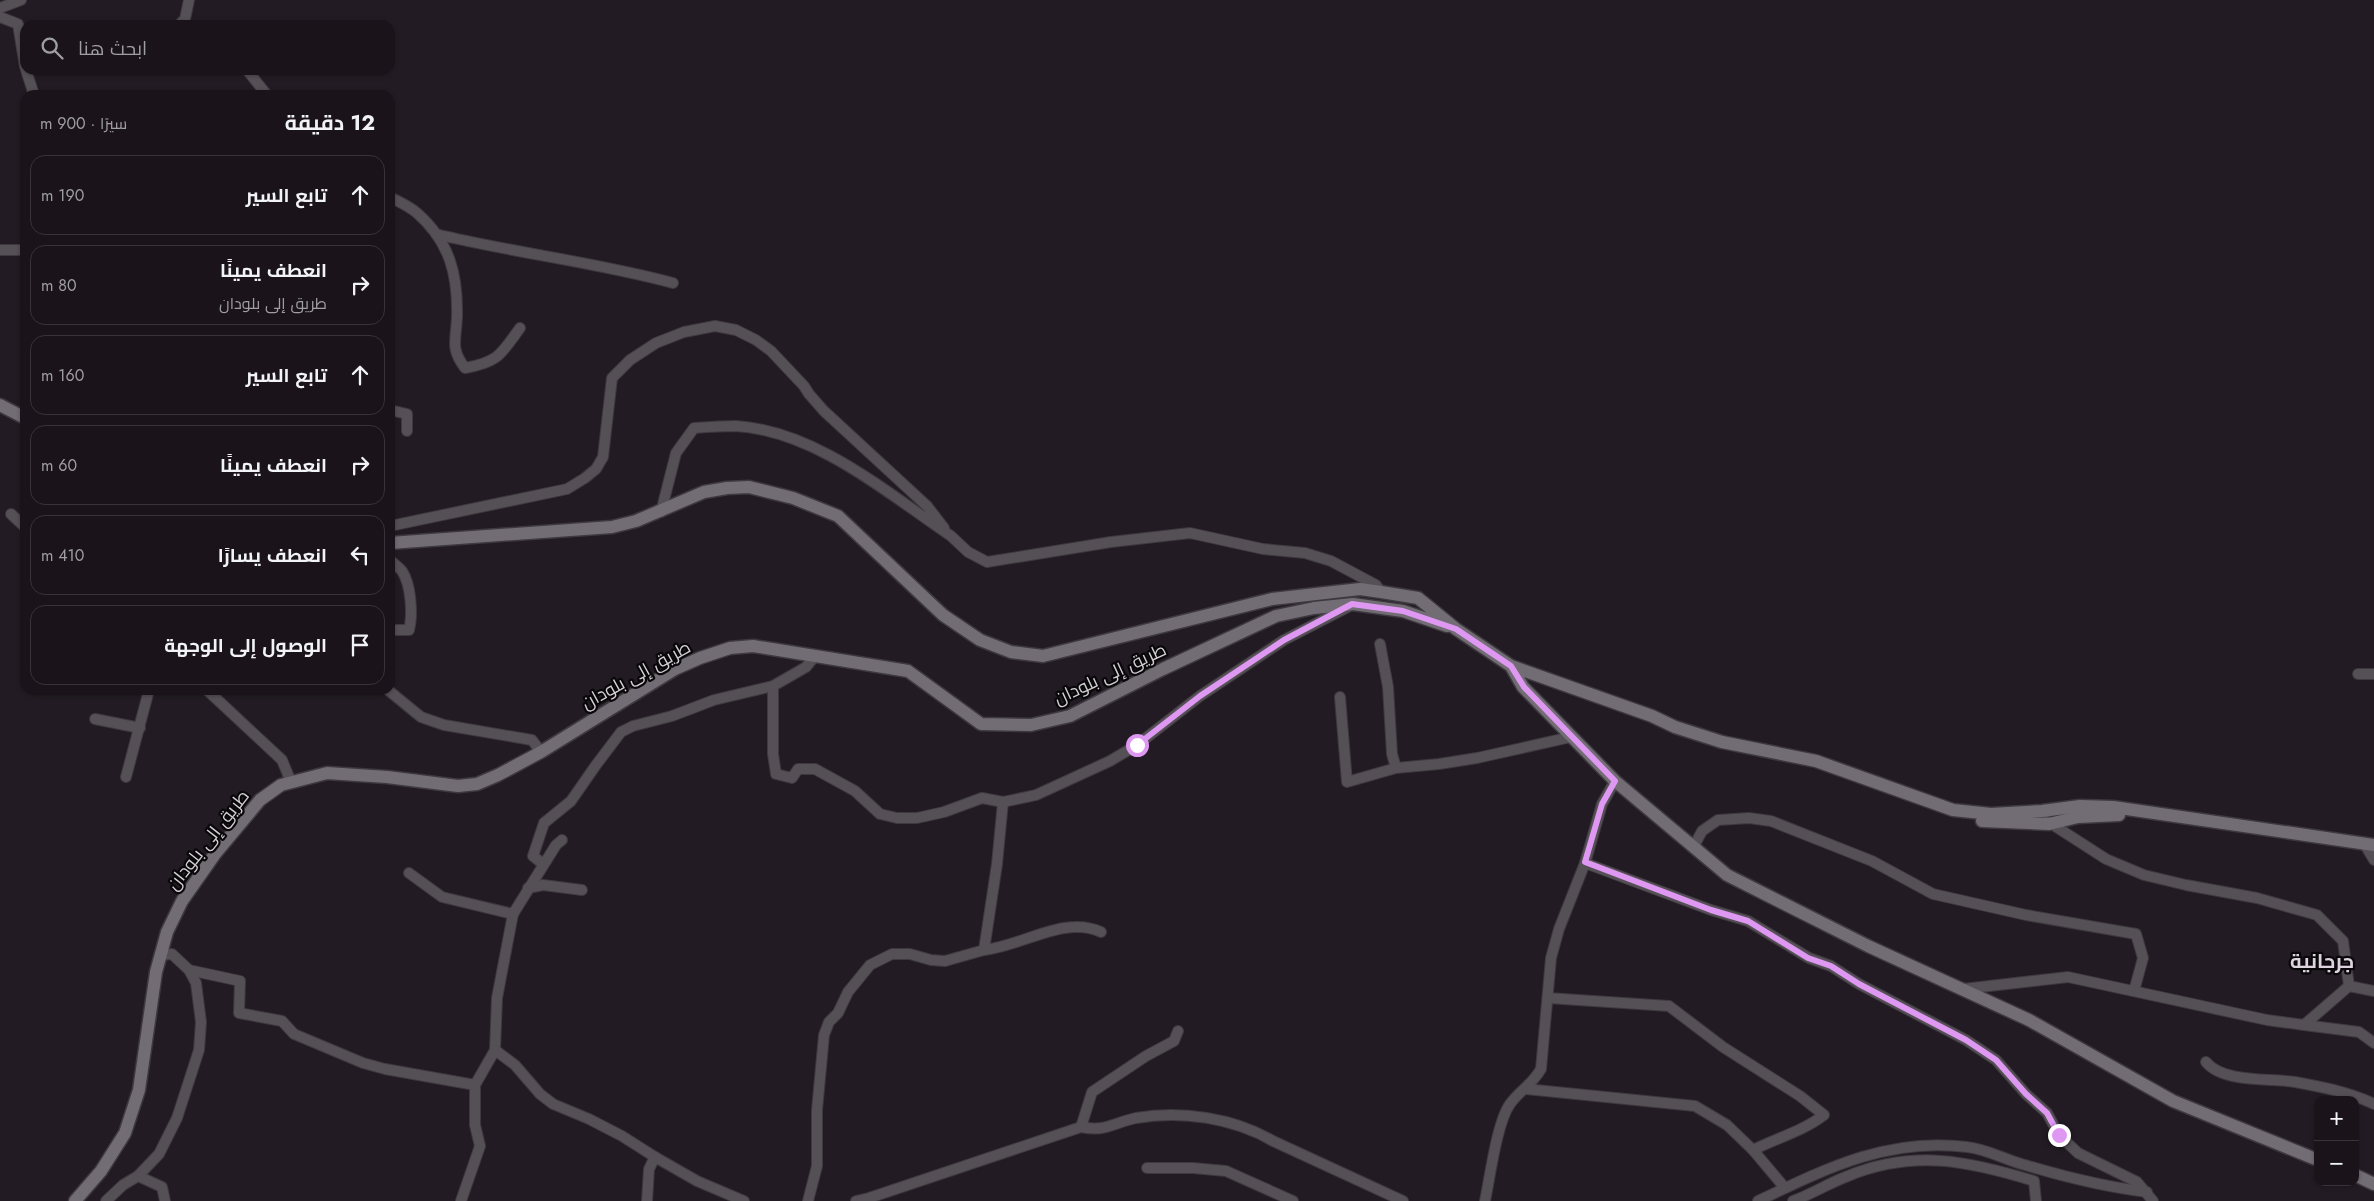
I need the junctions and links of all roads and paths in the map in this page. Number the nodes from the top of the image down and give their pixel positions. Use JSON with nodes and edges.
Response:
{"nodes":[{"id":1,"x":21,"y":0,"type":"edge"},
{"id":2,"x":190,"y":0,"type":"edge"},
{"id":3,"x":0,"y":8,"type":"edge"},
{"id":4,"x":0,"y":17,"type":"edge"},
{"id":5,"x":184,"y":20,"type":"edge"},
{"id":6,"x":20,"y":25,"type":"edge"},
{"id":7,"x":27,"y":75,"type":"edge"},
{"id":8,"x":251,"y":75,"type":"edge"},
{"id":9,"x":32,"y":90,"type":"edge"},
{"id":10,"x":263,"y":90,"type":"edge"},
{"id":11,"x":395,"y":200,"type":"edge"},
{"id":12,"x":436,"y":234,"type":"junction"},
{"id":13,"x":0,"y":250,"type":"edge"},
{"id":14,"x":20,"y":250,"type":"edge"},
{"id":15,"x":673,"y":283,"type":"dead end"},
{"id":16,"x":520,"y":328,"type":"dead end"},
{"id":17,"x":0,"y":405,"type":"edge"},
{"id":18,"x":395,"y":411,"type":"edge"},
{"id":19,"x":20,"y":415,"type":"edge"},
{"id":20,"x":407,"y":431,"type":"dead end"},
{"id":21,"x":661,"y":512,"type":"junction"},
{"id":22,"x":11,"y":514,"type":"dead end"},
{"id":23,"x":20,"y":522,"type":"edge"},
{"id":24,"x":395,"y":525,"type":"edge"},
{"id":25,"x":951,"y":536,"type":"junction"},
{"id":26,"x":395,"y":543,"type":"edge"},
{"id":27,"x":395,"y":565,"type":"edge"},
{"id":28,"x":1381,"y":592,"type":"junction"},
{"id":29,"x":1352,"y":604,"type":"junction"},
{"id":30,"x":1456,"y":629,"type":"junction"},
{"id":31,"x":395,"y":630,"type":"edge"},
{"id":32,"x":1380,"y":644,"type":"dead end"},
{"id":33,"x":815,"y":656,"type":"junction"},
{"id":34,"x":1511,"y":666,"type":"junction"},
{"id":35,"x":2358,"y":674,"type":"dead end"},
{"id":36,"x":2374,"y":674,"type":"edge"},
{"id":37,"x":772,"y":686,"type":"junction"},
{"id":38,"x":148,"y":695,"type":"edge"},
{"id":39,"x":212,"y":695,"type":"edge"},
{"id":40,"x":394,"y":695,"type":"edge"},
{"id":41,"x":1340,"y":697,"type":"dead end"},
{"id":42,"x":95,"y":719,"type":"dead end"},
{"id":43,"x":140,"y":728,"type":"junction"},
{"id":44,"x":1570,"y":737,"type":"junction"},
{"id":45,"x":541,"y":752,"type":"junction"},
{"id":46,"x":1396,"y":768,"type":"junction"},
{"id":47,"x":126,"y":777,"type":"dead end"},
{"id":48,"x":1861,"y":778,"type":"junction"},
{"id":49,"x":1615,"y":781,"type":"junction"},
{"id":50,"x":292,"y":782,"type":"junction"},
{"id":51,"x":1003,"y":802,"type":"junction"},
{"id":52,"x":2062,"y":808,"type":"junction"},
{"id":53,"x":2042,"y":811,"type":"junction"},
{"id":54,"x":2169,"y":816,"type":"junction"},
{"id":55,"x":2049,"y":824,"type":"junction"},
{"id":56,"x":2066,"y":827,"type":"junction"},
{"id":57,"x":562,"y":840,"type":"dead end"},
{"id":58,"x":2370,"y":845,"type":"edge"},
{"id":59,"x":1694,"y":846,"type":"junction"},
{"id":60,"x":2374,"y":860,"type":"edge"},
{"id":61,"x":1585,"y":862,"type":"junction"},
{"id":62,"x":543,"y":864,"type":"junction"},
{"id":63,"x":409,"y":873,"type":"dead end"},
{"id":64,"x":528,"y":888,"type":"junction"},
{"id":65,"x":582,"y":890,"type":"dead end"},
{"id":66,"x":513,"y":914,"type":"junction"},
{"id":67,"x":1101,"y":932,"type":"dead end"},
{"id":68,"x":984,"y":950,"type":"junction"},
{"id":69,"x":161,"y":955,"type":"junction"},
{"id":70,"x":189,"y":970,"type":"junction"},
{"id":71,"x":2349,"y":986,"type":"junction"},
{"id":72,"x":1963,"y":989,"type":"junction"},
{"id":73,"x":2134,"y":991,"type":"junction"},
{"id":74,"x":2374,"y":991,"type":"edge"},
{"id":75,"x":1548,"y":998,"type":"junction"},
{"id":76,"x":2304,"y":1025,"type":"junction"},
{"id":77,"x":1178,"y":1032,"type":"dead end"},
{"id":78,"x":2374,"y":1043,"type":"edge"},
{"id":79,"x":496,"y":1050,"type":"junction"},
{"id":80,"x":2206,"y":1062,"type":"dead end"},
{"id":81,"x":475,"y":1085,"type":"junction"},
{"id":82,"x":1526,"y":1089,"type":"junction"},
{"id":83,"x":2374,"y":1104,"type":"edge"},
{"id":84,"x":1081,"y":1127,"type":"junction"},
{"id":85,"x":1753,"y":1150,"type":"junction"},
{"id":86,"x":655,"y":1158,"type":"junction"},
{"id":87,"x":2314,"y":1158,"type":"edge"},
{"id":88,"x":1147,"y":1168,"type":"dead end"},
{"id":89,"x":138,"y":1176,"type":"junction"},
{"id":90,"x":2359,"y":1177,"type":"edge"},
{"id":91,"x":2374,"y":1184,"type":"edge"},
{"id":92,"x":1785,"y":1188,"type":"junction"},
{"id":93,"x":2150,"y":1197,"type":"edge"},
{"id":94,"x":75,"y":1201,"type":"edge"},
{"id":95,"x":106,"y":1201,"type":"edge"},
{"id":96,"x":165,"y":1201,"type":"edge"},
{"id":97,"x":461,"y":1201,"type":"edge"},
{"id":98,"x":648,"y":1201,"type":"edge"},
{"id":99,"x":744,"y":1201,"type":"edge"},
{"id":100,"x":808,"y":1201,"type":"edge"},
{"id":101,"x":856,"y":1201,"type":"edge"},
{"id":102,"x":1293,"y":1201,"type":"edge"},
{"id":103,"x":1403,"y":1201,"type":"edge"},
{"id":104,"x":1485,"y":1201,"type":"edge"},
{"id":105,"x":1758,"y":1201,"type":"edge"},
{"id":106,"x":1793,"y":1201,"type":"edge"},
{"id":107,"x":2036,"y":1201,"type":"edge"}],
"edges":[{"from":1,"to":3,"type":"street"},
{"from":2,"to":5,"type":"street"},
{"from":4,"to":6,"type":"street"},
{"from":7,"to":9,"type":"street"},
{"from":8,"to":10,"type":"street"},
{"from":11,"to":12,"type":"street"},
{"from":12,"to":15,"type":"street"},
{"from":12,"to":16,"type":"street"},
{"from":13,"to":14,"type":"street"},
{"from":17,"to":19,"type":"main road"},
{"from":18,"to":20,"type":"street"},
{"from":21,"to":25,"type":"street"},
{"from":21,"to":26,"type":"main road"},
{"from":21,"to":28,"type":"main road"},
{"from":22,"to":23,"type":"street"},
{"from":24,"to":25,"type":"street"},
{"from":25,"to":28,"type":"street"},
{"from":27,"to":31,"type":"street"},
{"from":28,"to":30,"type":"main road"},
{"from":29,"to":30,"type":"main road","name":"طريق إلى بلودان"},
{"from":29,"to":33,"type":"main road","name":"طريق إلى بلودان"},
{"from":29,"to":51,"type":"street"},
{"from":30,"to":34,"type":"main road"},
{"from":32,"to":46,"type":"street"},
{"from":33,"to":37,"type":"street"},
{"from":33,"to":45,"type":"main road","name":"طريق إلى بلودان"},
{"from":34,"to":44,"type":"main road"},
{"from":34,"to":48,"type":"main road"},
{"from":35,"to":36,"type":"street"},
{"from":37,"to":51,"type":"street"},
{"from":37,"to":62,"type":"street"},
{"from":38,"to":43,"type":"street"},
{"from":39,"to":50,"type":"street"},
{"from":40,"to":45,"type":"street"},
{"from":41,"to":46,"type":"street"},
{"from":42,"to":43,"type":"street"},
{"from":43,"to":47,"type":"street"},
{"from":44,"to":46,"type":"street"},
{"from":44,"to":49,"type":"main road"},
{"from":45,"to":50,"type":"main road","name":"طريق إلى بلودان"},
{"from":48,"to":53,"type":"main road"},
{"from":48,"to":55,"type":"main road"},
{"from":49,"to":59,"type":"main road"},
{"from":49,"to":61,"type":"street"},
{"from":50,"to":69,"type":"main road","name":"طريق إلى بلودان"},
{"from":51,"to":68,"type":"street"},
{"from":52,"to":53,"type":"main road"},
{"from":52,"to":54,"type":"main road"},
{"from":52,"to":56,"type":"street"},
{"from":53,"to":55,"type":"street"},
{"from":54,"to":56,"type":"main road"},
{"from":54,"to":58,"type":"main road"},
{"from":55,"to":56,"type":"main road"},
{"from":56,"to":71,"type":"street"},
{"from":57,"to":62,"type":"street"},
{"from":58,"to":60,"type":"street"},
{"from":59,"to":72,"type":"main road"},
{"from":59,"to":73,"type":"street"},
{"from":61,"to":75,"type":"street"},
{"from":61,"to":93,"type":"street"},
{"from":62,"to":64,"type":"street"},
{"from":63,"to":66,"type":"street"},
{"from":64,"to":65,"type":"street"},
{"from":64,"to":66,"type":"street"},
{"from":66,"to":79,"type":"street"},
{"from":67,"to":68,"type":"street"},
{"from":68,"to":100,"type":"street"},
{"from":69,"to":70,"type":"street"},
{"from":69,"to":94,"type":"main road","name":"طريق إلى بلودان"},
{"from":70,"to":81,"type":"street"},
{"from":70,"to":89,"type":"street"},
{"from":71,"to":74,"type":"street"},
{"from":71,"to":76,"type":"street"},
{"from":72,"to":73,"type":"street"},
{"from":72,"to":87,"type":"main road"},
{"from":73,"to":76,"type":"street"},
{"from":75,"to":82,"type":"street"},
{"from":75,"to":85,"type":"street"},
{"from":76,"to":78,"type":"street"},
{"from":77,"to":84,"type":"street"},
{"from":79,"to":81,"type":"street"},
{"from":79,"to":86,"type":"street"},
{"from":80,"to":83,"type":"street"},
{"from":81,"to":97,"type":"street"},
{"from":82,"to":85,"type":"street"},
{"from":82,"to":104,"type":"street"},
{"from":84,"to":101,"type":"street"},
{"from":84,"to":103,"type":"street"},
{"from":85,"to":92,"type":"street"},
{"from":86,"to":98,"type":"street"},
{"from":86,"to":99,"type":"street"},
{"from":88,"to":102,"type":"street"},
{"from":89,"to":95,"type":"street"},
{"from":89,"to":96,"type":"street"},
{"from":90,"to":91,"type":"main road"},
{"from":92,"to":93,"type":"street"},
{"from":92,"to":105,"type":"street"},
{"from":106,"to":107,"type":"street"}]}
